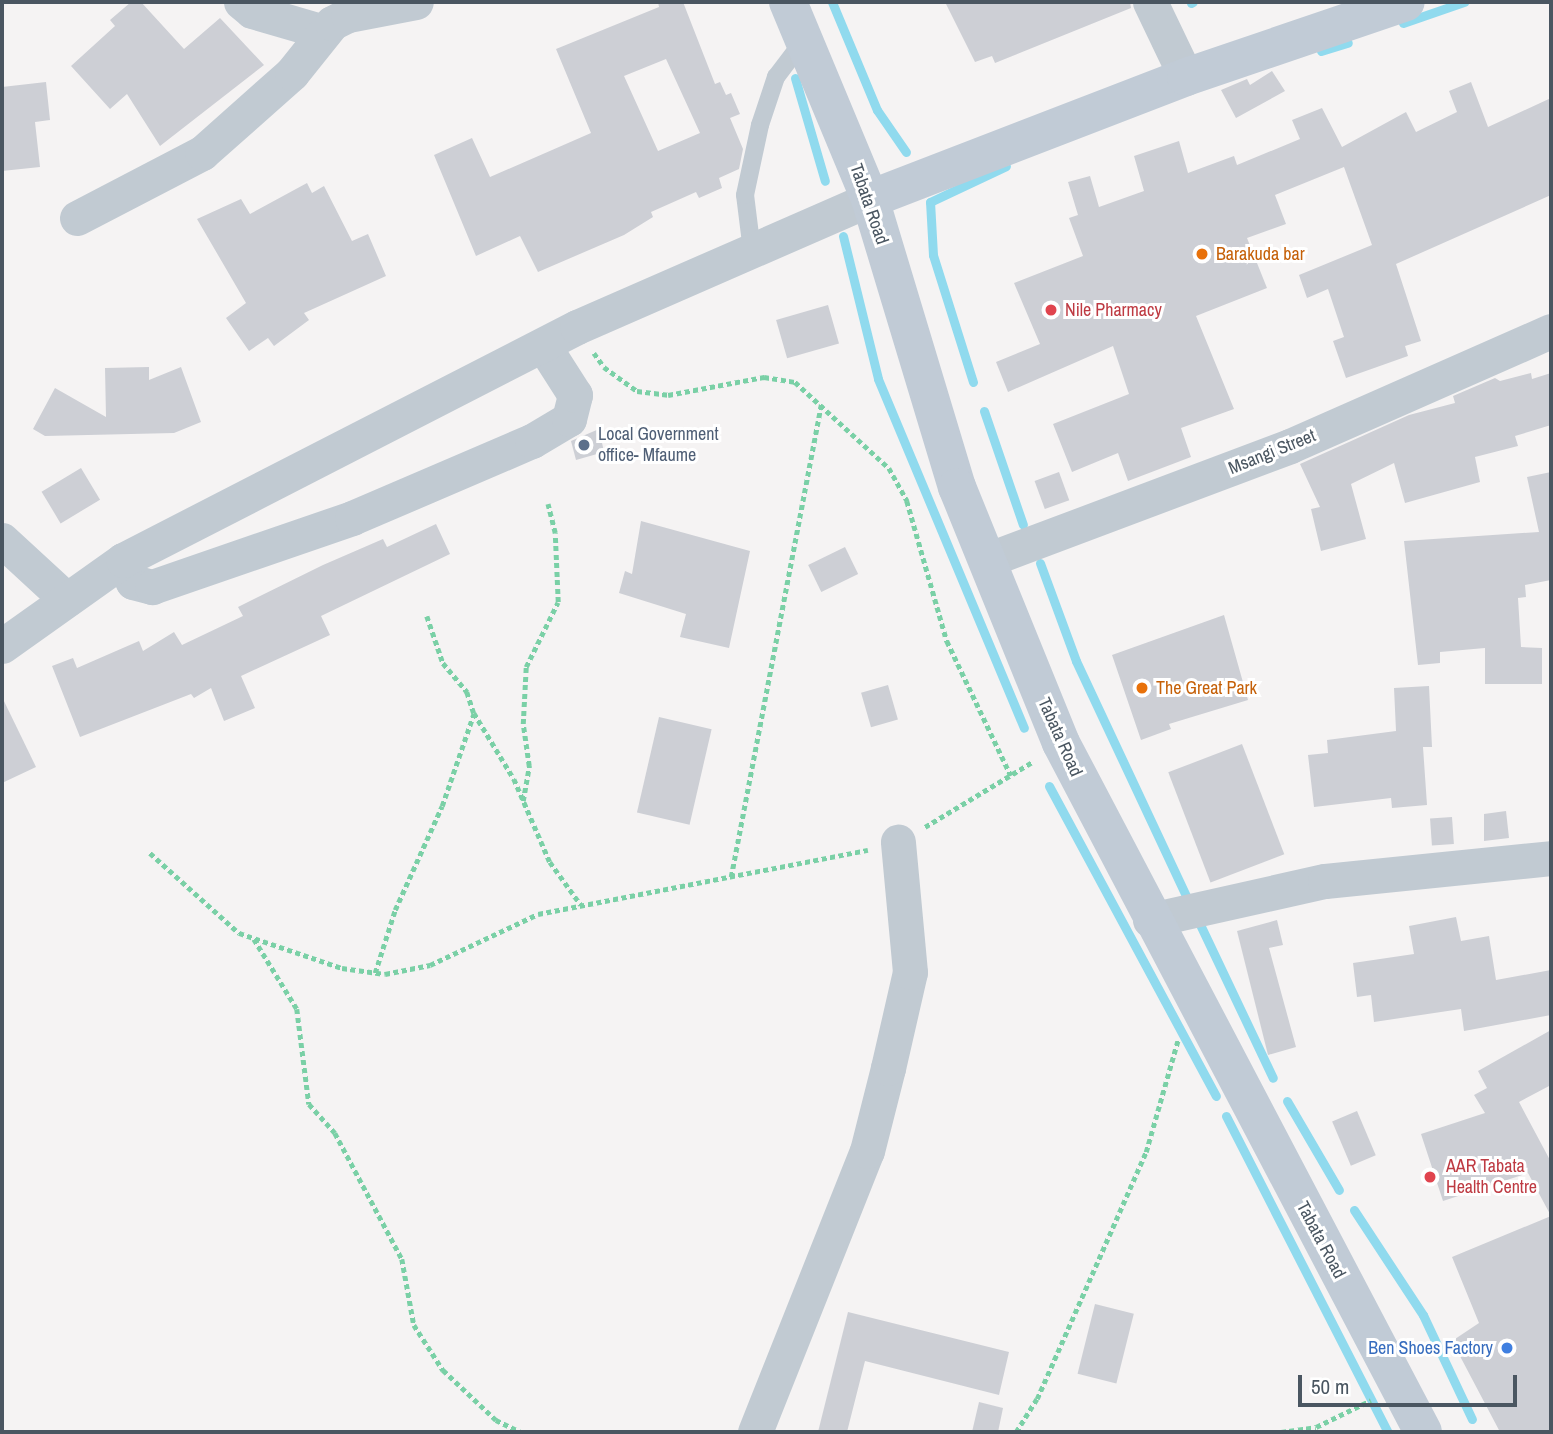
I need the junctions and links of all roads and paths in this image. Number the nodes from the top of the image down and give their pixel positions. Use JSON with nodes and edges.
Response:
{"nodes":[{"id":1,"x":241,"y":2,"type":"edge"},
{"id":2,"x":416,"y":2,"type":"edge"},
{"id":3,"x":788,"y":2,"type":"edge"},
{"id":4,"x":1150,"y":2,"type":"edge"},
{"id":5,"x":1406,"y":2,"type":"edge"},
{"id":6,"x":324,"y":32,"type":"junction"},
{"id":7,"x":804,"y":40,"type":"junction"},
{"id":8,"x":1186,"y":77,"type":"junction"},
{"id":9,"x":870,"y":199,"type":"junction"},
{"id":10,"x":76,"y":218,"type":"dead end"},
{"id":11,"x":751,"y":251,"type":"junction"},
{"id":12,"x":577,"y":327,"type":"junction"},
{"id":13,"x":1551,"y":331,"type":"edge"},
{"id":14,"x":543,"y":345,"type":"junction"},
{"id":15,"x":821,"y":405,"type":"junction"},
{"id":16,"x":548,"y":504,"type":"dead end"},
{"id":17,"x":2,"y":540,"type":"edge"},
{"id":18,"x":123,"y":560,"type":"junction"},
{"id":19,"x":987,"y":560,"type":"junction"},
{"id":20,"x":67,"y":600,"type":"junction"},
{"id":21,"x":427,"y":616,"type":"dead end"},
{"id":22,"x":2,"y":646,"type":"edge"},
{"id":23,"x":474,"y":713,"type":"junction"},
{"id":24,"x":1061,"y":743,"type":"junction"},
{"id":25,"x":1012,"y":776,"type":"junction"},
{"id":26,"x":523,"y":802,"type":"junction"},
{"id":27,"x":898,"y":842,"type":"junction"},
{"id":28,"x":150,"y":853,"type":"dead end"},
{"id":29,"x":1551,"y":858,"type":"edge"},
{"id":30,"x":731,"y":877,"type":"junction"},
{"id":31,"x":582,"y":905,"type":"junction"},
{"id":32,"x":1150,"y":920,"type":"junction"},
{"id":33,"x":253,"y":939,"type":"junction"},
{"id":34,"x":375,"y":972,"type":"junction"},
{"id":35,"x":1191,"y":996,"type":"junction"},
{"id":36,"x":1400,"y":1385,"type":"junction"},
{"id":37,"x":522,"y":1432,"type":"edge"},
{"id":38,"x":755,"y":1432,"type":"edge"},
{"id":39,"x":1016,"y":1432,"type":"edge"},
{"id":40,"x":1280,"y":1432,"type":"edge"},
{"id":41,"x":1423,"y":1432,"type":"edge"}],
"edges":[{"from":1,"to":6,"type":"street"},
{"from":2,"to":6,"type":"street"},
{"from":3,"to":7,"type":"main road","name":"Tabata Road"},
{"from":4,"to":8,"type":"street"},
{"from":5,"to":8,"type":"main road"},
{"from":6,"to":10,"type":"street"},
{"from":7,"to":9,"type":"main road","name":"Tabata Road"},
{"from":7,"to":11,"type":"lane"},
{"from":8,"to":9,"type":"main road"},
{"from":9,"to":11,"type":"street"},
{"from":9,"to":19,"type":"main road","name":"Tabata Road"},
{"from":11,"to":12,"type":"street"},
{"from":12,"to":14,"type":"street"},
{"from":12,"to":15,"type":"path"},
{"from":13,"to":19,"type":"street","name":"Msangi Street"},
{"from":14,"to":18,"type":"street"},
{"from":14,"to":18,"type":"street"},
{"from":15,"to":25,"type":"path"},
{"from":15,"to":30,"type":"path"},
{"from":16,"to":26,"type":"path"},
{"from":17,"to":20,"type":"street"},
{"from":18,"to":20,"type":"street"},
{"from":19,"to":24,"type":"main road","name":"Tabata Road"},
{"from":20,"to":22,"type":"street"},
{"from":21,"to":23,"type":"path"},
{"from":23,"to":26,"type":"path"},
{"from":23,"to":34,"type":"path"},
{"from":24,"to":25,"type":"path"},
{"from":24,"to":32,"type":"main road","name":"Tabata Road"},
{"from":25,"to":27,"type":"path"},
{"from":26,"to":31,"type":"path"},
{"from":27,"to":30,"type":"path"},
{"from":27,"to":38,"type":"street"},
{"from":28,"to":33,"type":"path"},
{"from":29,"to":32,"type":"street"},
{"from":30,"to":31,"type":"path"},
{"from":31,"to":34,"type":"path"},
{"from":32,"to":35,"type":"main road","name":"Tabata Road"},
{"from":33,"to":34,"type":"path"},
{"from":33,"to":37,"type":"path"},
{"from":35,"to":36,"type":"main road","name":"Tabata Road"},
{"from":35,"to":39,"type":"path"},
{"from":36,"to":40,"type":"path"},
{"from":36,"to":41,"type":"main road","name":"Tabata Road"}]}
